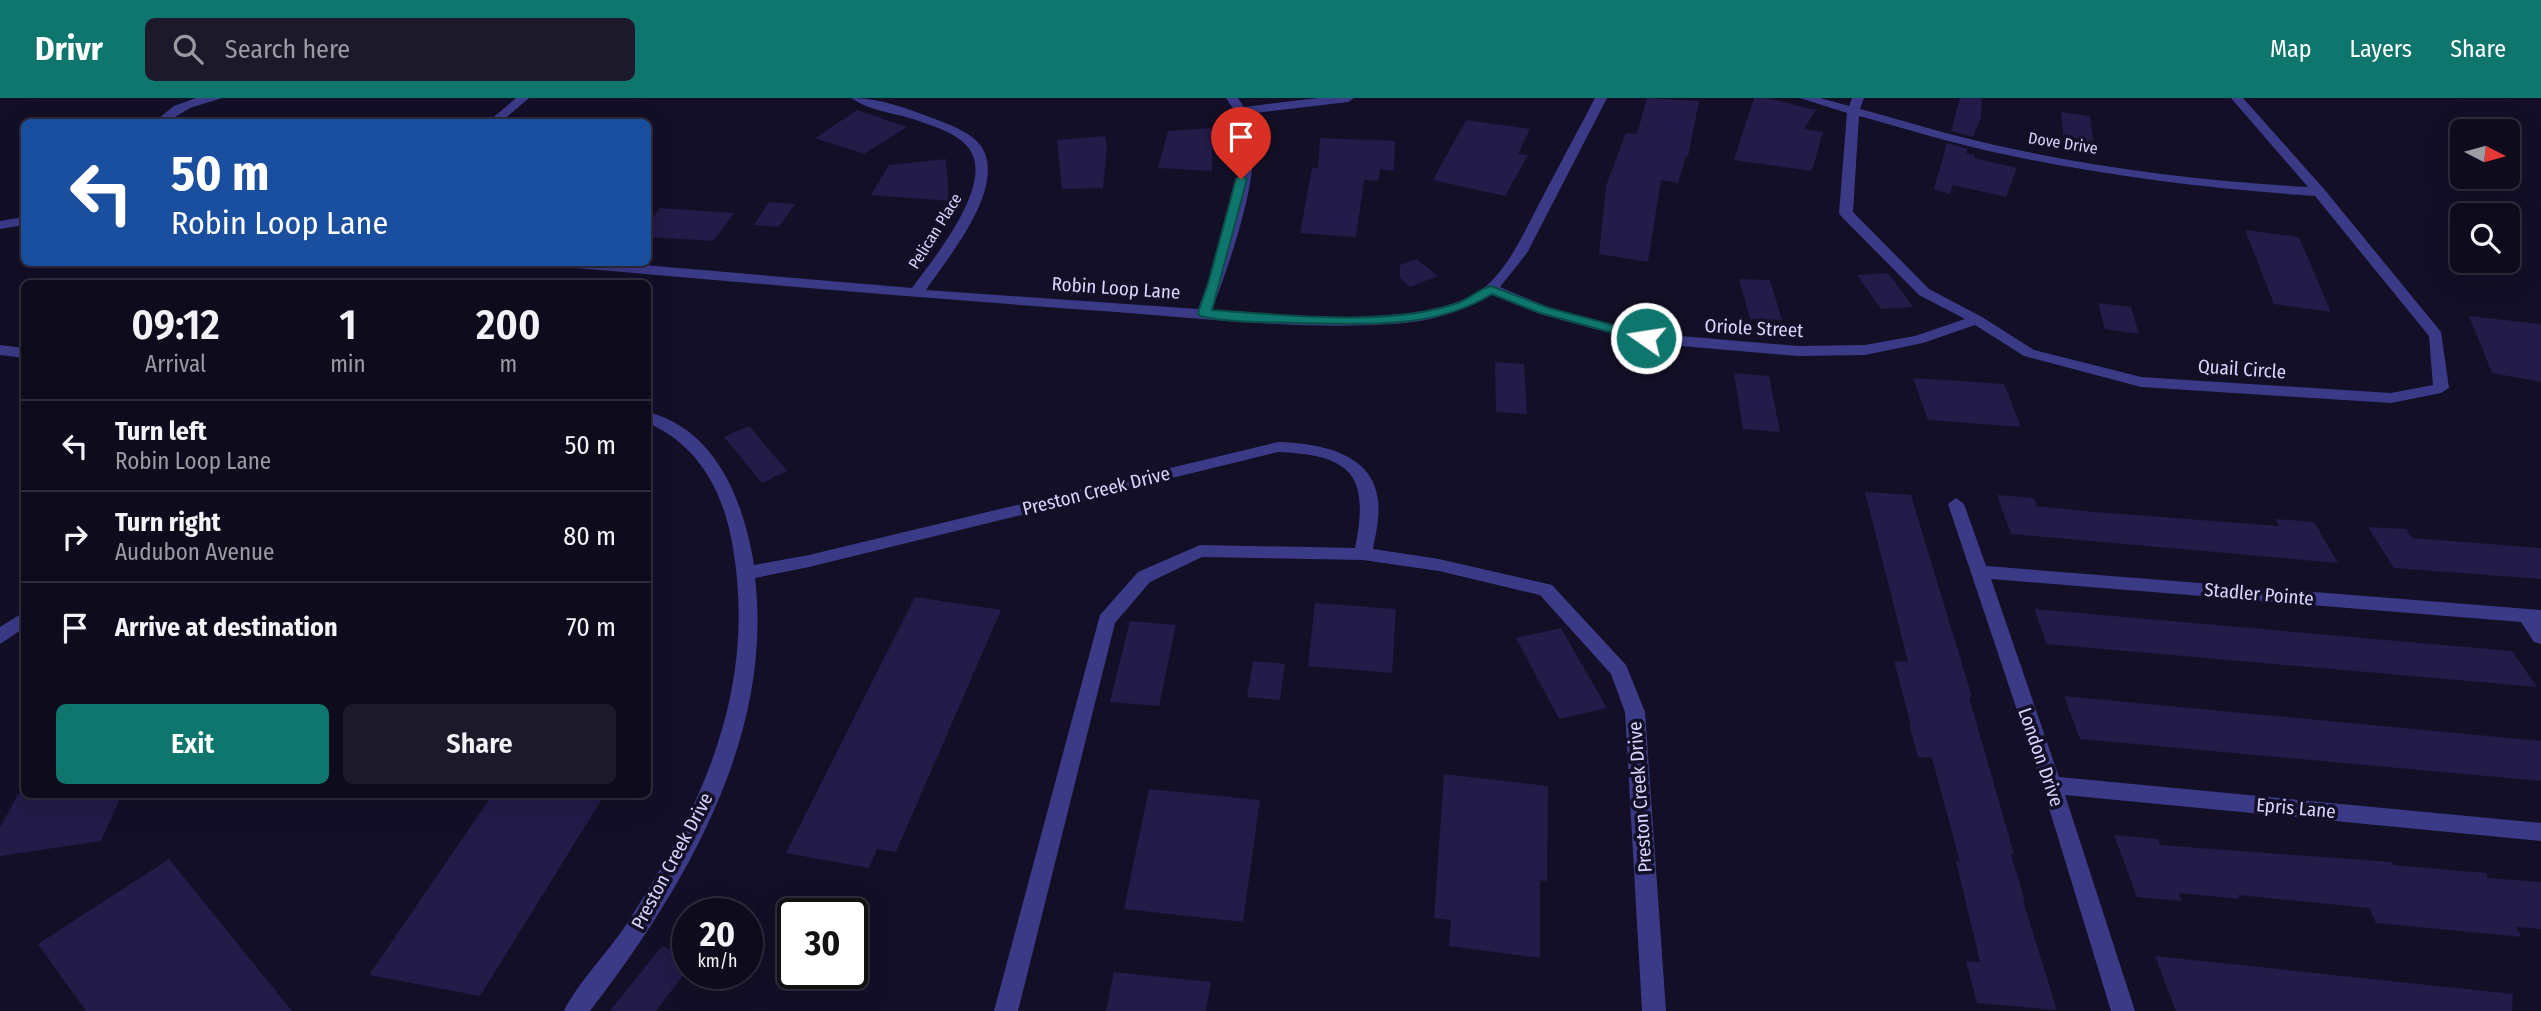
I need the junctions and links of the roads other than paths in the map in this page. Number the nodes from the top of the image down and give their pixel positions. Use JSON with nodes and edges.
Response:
{"nodes":[{"id":1,"x":216,"y":98,"type":"edge"},
{"id":2,"x":523,"y":98,"type":"edge"},
{"id":3,"x":858,"y":98,"type":"edge"},
{"id":4,"x":1232,"y":98,"type":"edge"},
{"id":5,"x":1348,"y":98,"type":"edge"},
{"id":6,"x":1601,"y":98,"type":"edge"},
{"id":7,"x":1806,"y":98,"type":"edge"},
{"id":8,"x":2237,"y":98,"type":"edge"},
{"id":9,"x":1856,"y":104,"type":"edge"},
{"id":10,"x":1241,"y":111,"type":"junction"},
{"id":11,"x":163,"y":119,"type":"edge"},
{"id":12,"x":498,"y":119,"type":"edge"},
{"id":13,"x":2319,"y":192,"type":"junction"},
{"id":14,"x":21,"y":222,"type":"edge"},
{"id":15,"x":0,"y":225,"type":"edge"},
{"id":16,"x":602,"y":266,"type":"edge"},
{"id":17,"x":1491,"y":289,"type":"junction"},
{"id":18,"x":916,"y":293,"type":"junction"},
{"id":19,"x":1204,"y":313,"type":"junction"},
{"id":20,"x":1977,"y":320,"type":"junction"},
{"id":21,"x":0,"y":350,"type":"edge"},
{"id":22,"x":21,"y":353,"type":"edge"},
{"id":23,"x":651,"y":418,"type":"edge"},
{"id":24,"x":1956,"y":504,"type":"dead end"},
{"id":25,"x":1363,"y":554,"type":"junction"},
{"id":26,"x":1978,"y":572,"type":"junction"},
{"id":27,"x":747,"y":573,"type":"junction"},
{"id":28,"x":2534,"y":617,"type":"edge"},
{"id":29,"x":21,"y":621,"type":"edge"},
{"id":30,"x":0,"y":637,"type":"edge"},
{"id":31,"x":2541,"y":637,"type":"edge"},
{"id":32,"x":2052,"y":785,"type":"junction"},
{"id":33,"x":2541,"y":832,"type":"edge"},
{"id":34,"x":576,"y":1011,"type":"edge"},
{"id":35,"x":1006,"y":1011,"type":"edge"},
{"id":36,"x":1654,"y":1011,"type":"edge"},
{"id":37,"x":2123,"y":1011,"type":"edge"}],
"edges":[{"from":1,"to":11,"type":"street"},
{"from":2,"to":12,"type":"street"},
{"from":3,"to":18,"type":"street","name":"Pelican Place"},
{"from":4,"to":10,"type":"street"},
{"from":5,"to":10,"type":"street"},
{"from":6,"to":17,"type":"street","name":"Robin Loop Lane"},
{"from":7,"to":9,"type":"street","name":"Dove Drive"},
{"from":8,"to":13,"type":"street","name":"Quail Circle"},
{"from":9,"to":13,"type":"street","name":"Dove Drive"},
{"from":9,"to":20,"type":"street","name":"Quail Circle"},
{"from":10,"to":19,"type":"street"},
{"from":13,"to":20,"type":"street","name":"Quail Circle"},
{"from":14,"to":15,"type":"street"},
{"from":16,"to":18,"type":"street","name":"Robin Loop Lane"},
{"from":17,"to":19,"type":"street","name":"Robin Loop Lane"},
{"from":17,"to":20,"type":"street","name":"Oriole Street"},
{"from":18,"to":19,"type":"street","name":"Robin Loop Lane"},
{"from":21,"to":22,"type":"street"},
{"from":23,"to":27,"type":"street","name":"Preston Creek Drive"},
{"from":24,"to":26,"type":"street","name":"London Drive"},
{"from":25,"to":27,"type":"street","name":"Preston Creek Drive"},
{"from":25,"to":35,"type":"street","name":"Preston Creek Drive"},
{"from":25,"to":36,"type":"street","name":"Preston Creek Drive"},
{"from":26,"to":28,"type":"street","name":"Stadler Pointe"},
{"from":26,"to":32,"type":"street","name":"London Drive"},
{"from":27,"to":34,"type":"street","name":"Preston Creek Drive"},
{"from":28,"to":31,"type":"street"},
{"from":29,"to":30,"type":"street"},
{"from":32,"to":33,"type":"street","name":"Epris Lane"},
{"from":32,"to":37,"type":"street","name":"London Drive"}]}
